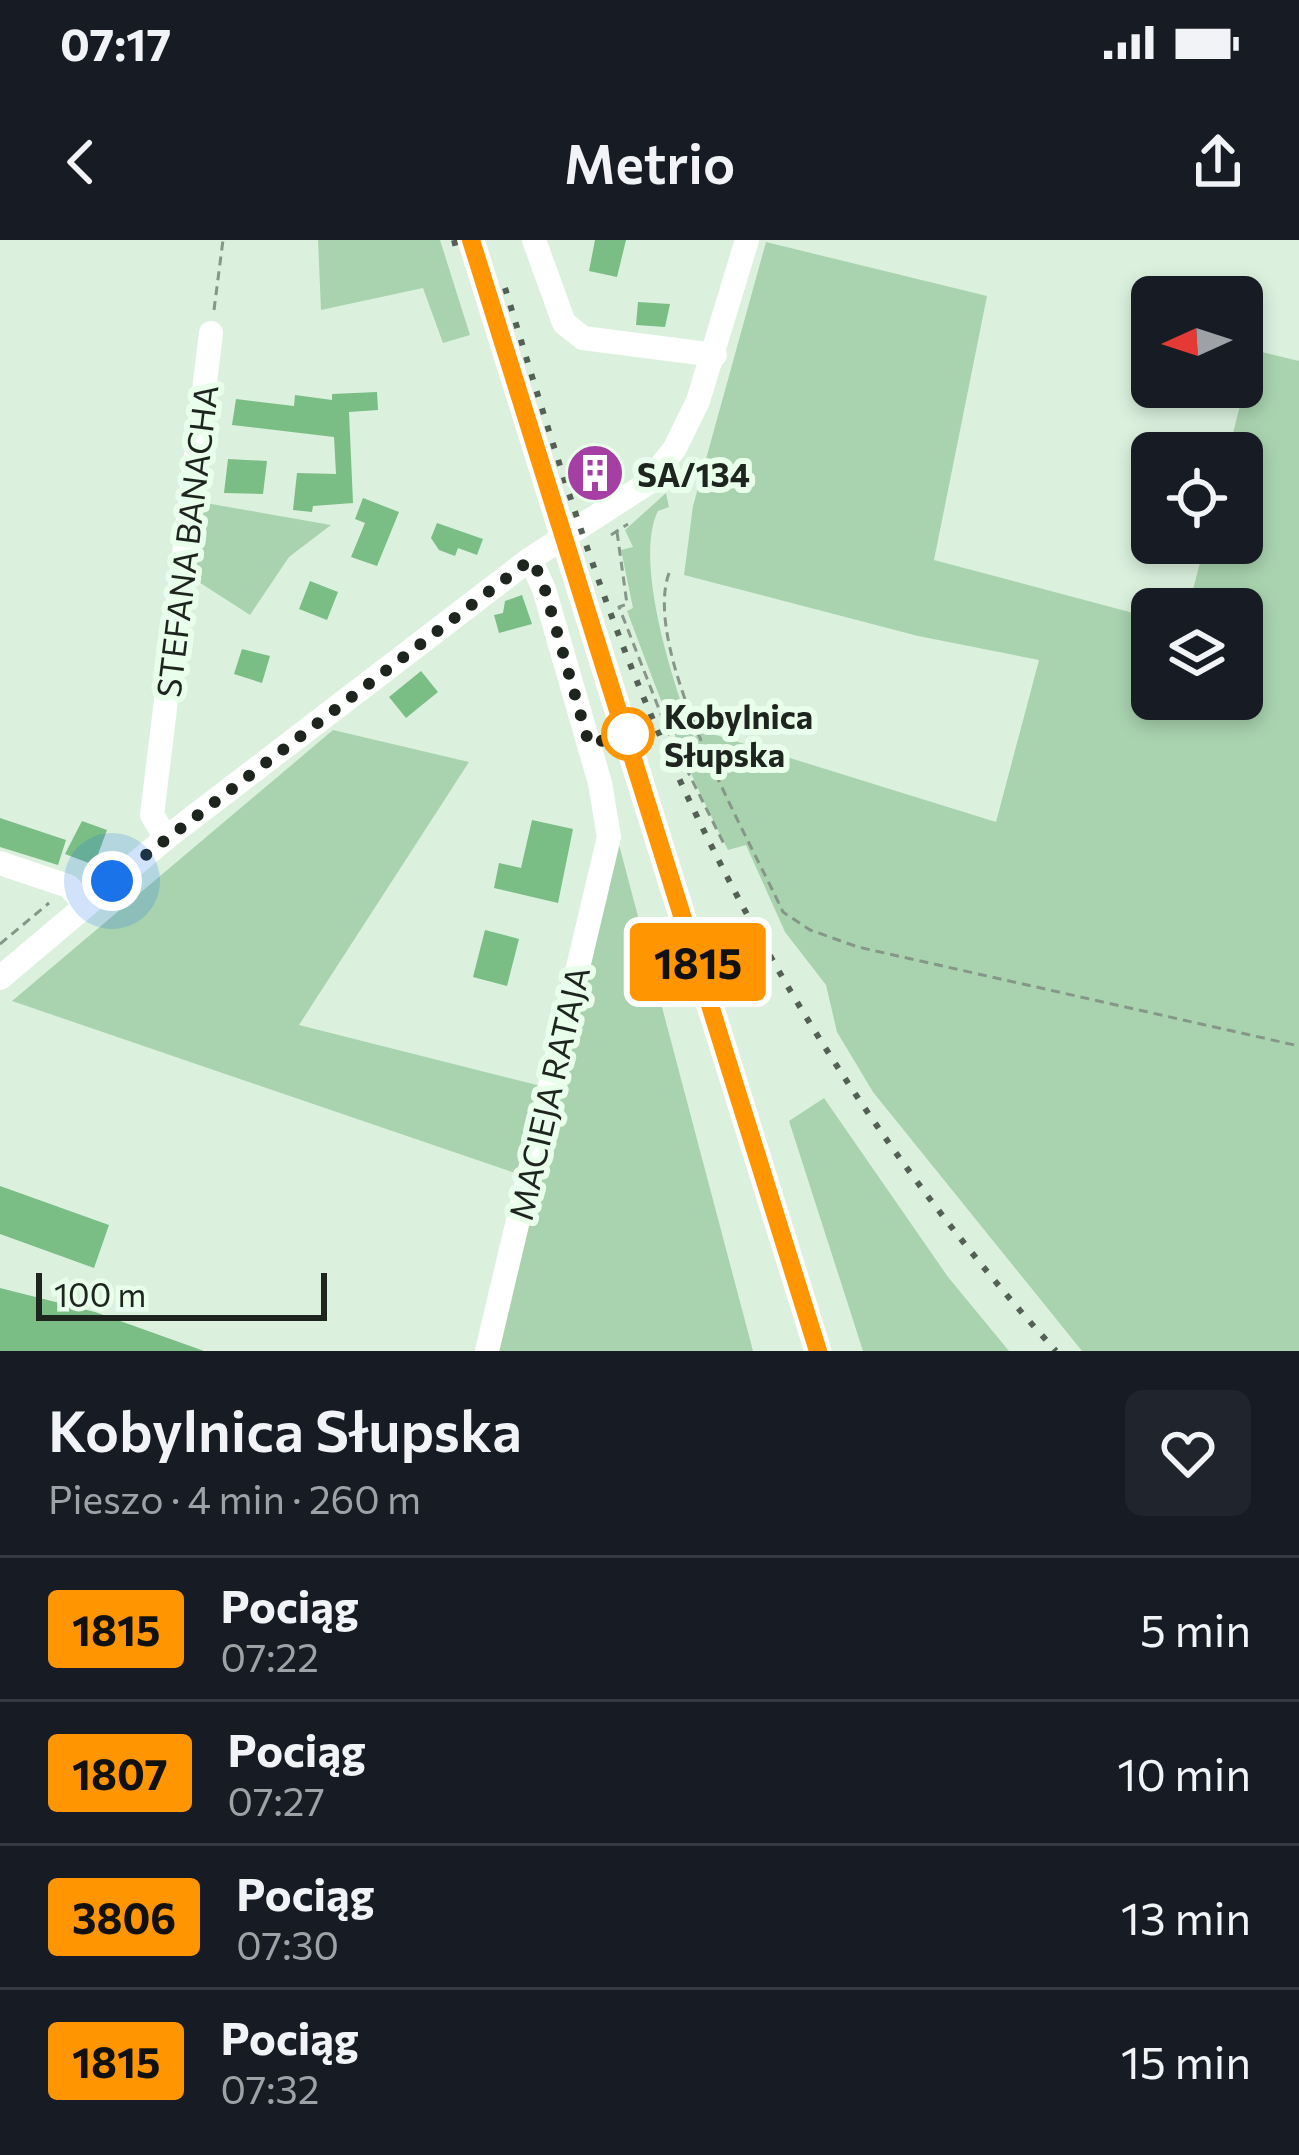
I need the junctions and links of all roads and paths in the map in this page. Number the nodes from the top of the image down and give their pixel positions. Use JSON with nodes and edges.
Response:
{"nodes":[{"id":1,"x":224,"y":240,"type":"edge"},
{"id":2,"x":534,"y":240,"type":"edge"},
{"id":3,"x":747,"y":240,"type":"edge"},
{"id":4,"x":211,"y":333,"type":"joint"},
{"id":5,"x":715,"y":355,"type":"junction"},
{"id":6,"x":616,"y":532,"type":"dead end"},
{"id":7,"x":530,"y":560,"type":"junction"},
{"id":8,"x":669,"y":573,"type":"dead end"},
{"id":9,"x":166,"y":838,"type":"junction"},
{"id":10,"x":725,"y":846,"type":"dead end"},
{"id":11,"x":0,"y":863,"type":"edge"},
{"id":12,"x":85,"y":903,"type":"junction"},
{"id":13,"x":0,"y":978,"type":"edge"},
{"id":14,"x":1299,"y":1046,"type":"edge"},
{"id":15,"x":487,"y":1351,"type":"edge"}],
"edges":[{"from":1,"to":4,"type":"path"},
{"from":2,"to":5,"type":"street"},
{"from":3,"to":5,"type":"street"},
{"from":4,"to":9,"type":"street","name":"STEFANA BANACHA"},
{"from":5,"to":7,"type":"street"},
{"from":6,"to":10,"type":"path"},
{"from":7,"to":9,"type":"street"},
{"from":7,"to":15,"type":"street","name":"MACIEJA RATAJA"},
{"from":8,"to":14,"type":"path"},
{"from":9,"to":12,"type":"street"},
{"from":11,"to":12,"type":"street"},
{"from":12,"to":13,"type":"street"}]}
